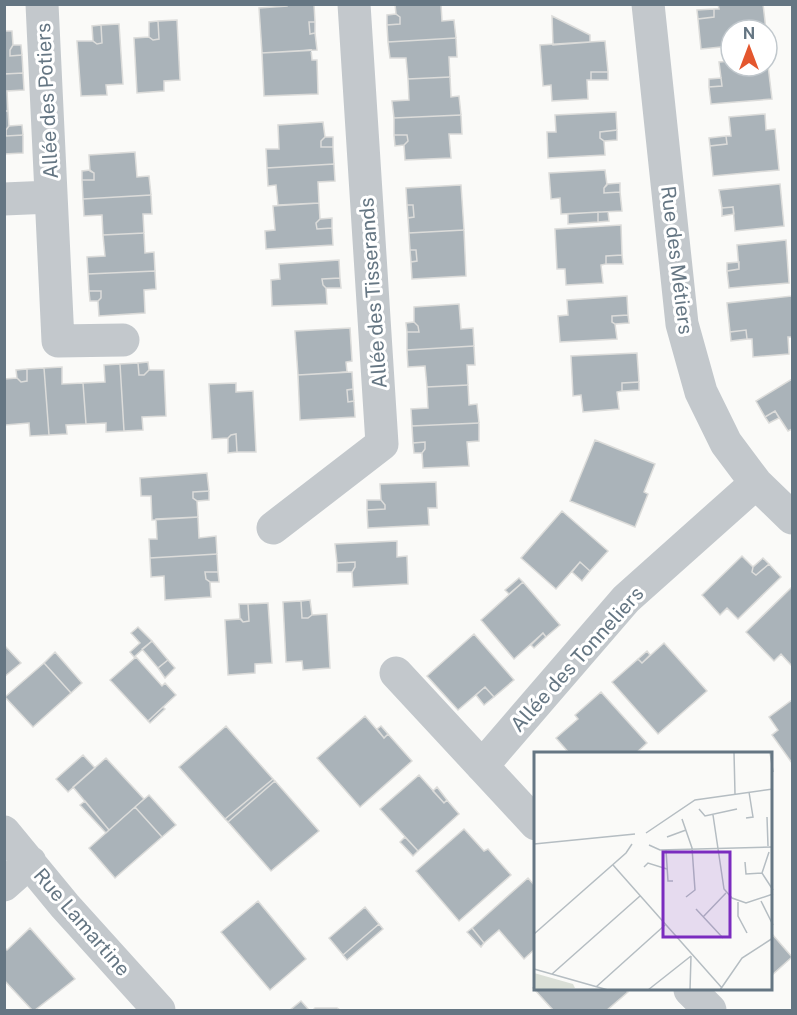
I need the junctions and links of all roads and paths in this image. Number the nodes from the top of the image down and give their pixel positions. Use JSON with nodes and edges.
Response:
{"nodes":[{"id":1,"x":42,"y":4,"type":"edge"},
{"id":2,"x":354,"y":4,"type":"edge"},
{"id":3,"x":648,"y":4,"type":"edge"},
{"id":4,"x":51,"y":197,"type":"junction"},
{"id":5,"x":4,"y":199,"type":"edge"},
{"id":6,"x":123,"y":340,"type":"dead end"},
{"id":7,"x":756,"y":483,"type":"junction"},
{"id":8,"x":792,"y":518,"type":"edge"},
{"id":9,"x":273,"y":528,"type":"dead end"},
{"id":10,"x":396,"y":673,"type":"dead end"},
{"id":11,"x":482,"y":766,"type":"junction"},
{"id":12,"x":534,"y":822,"type":"edge"},
{"id":13,"x":4,"y":832,"type":"edge"},
{"id":14,"x":30,"y":862,"type":"junction"},
{"id":15,"x":4,"y":885,"type":"edge"},
{"id":16,"x":691,"y":991,"type":"edge"},
{"id":17,"x":159,"y":1011,"type":"edge"},
{"id":18,"x":710,"y":1011,"type":"edge"}],
"edges":[{"from":1,"to":4,"type":"street","name":"Allée des Potiers"},
{"from":2,"to":9,"type":"street","name":"Allée des Tisserands"},
{"from":3,"to":7,"type":"street","name":"Rue des Métiers"},
{"from":4,"to":5,"type":"street","name":"Allée des Potiers"},
{"from":4,"to":6,"type":"street","name":"Allée des Potiers"},
{"from":7,"to":8,"type":"street","name":"Rue des Métiers"},
{"from":7,"to":11,"type":"street","name":"Allée des Tonneliers"},
{"from":10,"to":11,"type":"street"},
{"from":11,"to":12,"type":"street"},
{"from":13,"to":14,"type":"street","name":"Rue Lamartine"},
{"from":14,"to":15,"type":"street"},
{"from":14,"to":17,"type":"street","name":"Rue Lamartine"},
{"from":16,"to":18,"type":"street"}]}
